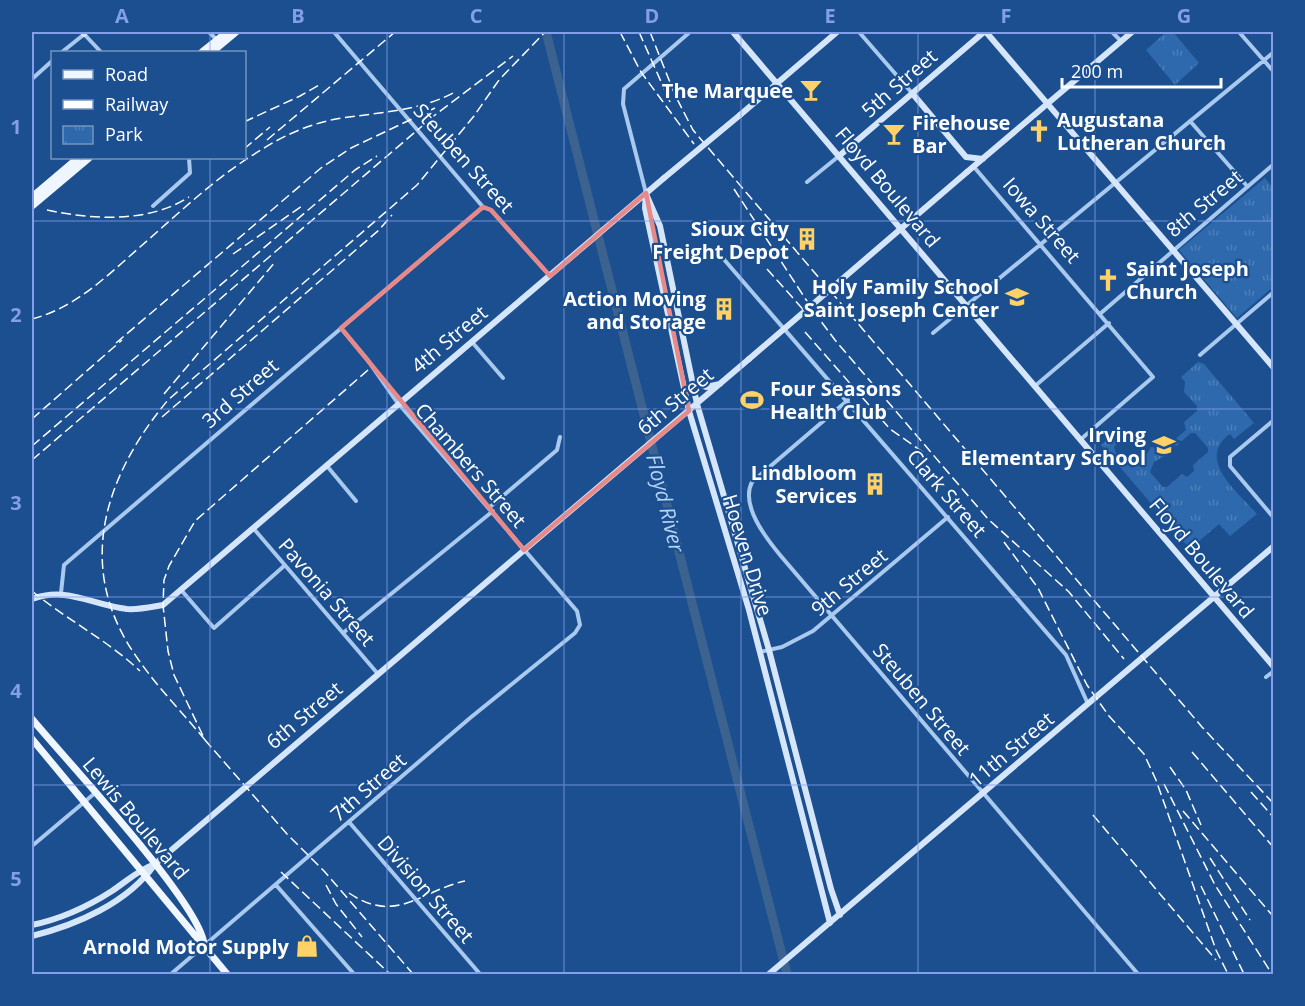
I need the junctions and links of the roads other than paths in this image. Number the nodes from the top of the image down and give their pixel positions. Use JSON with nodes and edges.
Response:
{"nodes":[{"id":1,"x":84,"y":32,"type":"edge"},
{"id":2,"x":209,"y":32,"type":"edge"},
{"id":3,"x":227,"y":32,"type":"edge"},
{"id":4,"x":236,"y":32,"type":"edge"},
{"id":5,"x":334,"y":32,"type":"edge"},
{"id":6,"x":690,"y":32,"type":"edge"},
{"id":7,"x":733,"y":32,"type":"edge"},
{"id":8,"x":837,"y":32,"type":"edge"},
{"id":9,"x":859,"y":32,"type":"edge"},
{"id":10,"x":985,"y":32,"type":"edge"},
{"id":11,"x":1113,"y":32,"type":"edge"},
{"id":12,"x":1132,"y":32,"type":"edge"},
{"id":13,"x":1239,"y":32,"type":"edge"},
{"id":14,"x":1121,"y":41,"type":"junction"},
{"id":15,"x":225,"y":49,"type":"dead end"},
{"id":16,"x":63,"y":51,"type":"edge"},
{"id":17,"x":100,"y":51,"type":"edge"},
{"id":18,"x":203,"y":51,"type":"edge"},
{"id":19,"x":213,"y":51,"type":"edge"},
{"id":20,"x":1274,"y":52,"type":"edge"},
{"id":21,"x":1264,"y":60,"type":"junction"},
{"id":22,"x":51,"y":62,"type":"edge"},
{"id":23,"x":1274,"y":72,"type":"edge"},
{"id":24,"x":32,"y":79,"type":"edge"},
{"id":25,"x":776,"y":83,"type":"junction"},
{"id":26,"x":912,"y":93,"type":"junction"},
{"id":27,"x":1048,"y":103,"type":"junction"},
{"id":28,"x":1190,"y":121,"type":"junction"},
{"id":29,"x":839,"y":156,"type":"junction"},
{"id":30,"x":966,"y":157,"type":"junction"},
{"id":31,"x":77,"y":159,"type":"edge"},
{"id":32,"x":88,"y":159,"type":"edge"},
{"id":33,"x":189,"y":159,"type":"edge"},
{"id":34,"x":983,"y":159,"type":"junction"},
{"id":35,"x":1274,"y":164,"type":"edge"},
{"id":36,"x":974,"y":167,"type":"junction"},
{"id":37,"x":967,"y":172,"type":"junction"},
{"id":38,"x":807,"y":182,"type":"dead end"},
{"id":39,"x":1116,"y":183,"type":"junction"},
{"id":40,"x":1247,"y":186,"type":"junction"},
{"id":41,"x":646,"y":194,"type":"junction"},
{"id":42,"x":32,"y":197,"type":"edge"},
{"id":43,"x":32,"y":206,"type":"edge"},
{"id":44,"x":153,"y":206,"type":"dead end"},
{"id":45,"x":483,"y":207,"type":"junction"},
{"id":46,"x":1041,"y":244,"type":"junction"},
{"id":47,"x":1173,"y":250,"type":"junction"},
{"id":48,"x":721,"y":256,"type":"dead end"},
{"id":49,"x":550,"y":276,"type":"junction"},
{"id":50,"x":1274,"y":292,"type":"edge"},
{"id":51,"x":967,"y":306,"type":"junction"},
{"id":52,"x":1101,"y":313,"type":"junction"},
{"id":53,"x":1109,"y":323,"type":"junction"},
{"id":54,"x":1236,"y":324,"type":"junction"},
{"id":55,"x":341,"y":328,"type":"junction"},
{"id":56,"x":933,"y":333,"type":"dead end"},
{"id":57,"x":472,"y":342,"type":"junction"},
{"id":58,"x":1200,"y":355,"type":"dead end"},
{"id":59,"x":1274,"y":368,"type":"edge"},
{"id":60,"x":503,"y":378,"type":"dead end"},
{"id":61,"x":692,"y":382,"type":"junction"},
{"id":62,"x":720,"y":384,"type":"junction"},
{"id":63,"x":1035,"y":386,"type":"junction"},
{"id":64,"x":848,"y":400,"type":"junction"},
{"id":65,"x":399,"y":404,"type":"junction"},
{"id":66,"x":697,"y":404,"type":"junction"},
{"id":67,"x":689,"y":411,"type":"junction"},
{"id":68,"x":1274,"y":420,"type":"edge"},
{"id":69,"x":560,"y":437,"type":"dead end"},
{"id":70,"x":1080,"y":440,"type":"junction"},
{"id":71,"x":326,"y":465,"type":"junction"},
{"id":72,"x":356,"y":501,"type":"dead end"},
{"id":73,"x":491,"y":509,"type":"junction"},
{"id":74,"x":948,"y":518,"type":"junction"},
{"id":75,"x":1274,"y":518,"type":"edge"},
{"id":76,"x":254,"y":529,"type":"junction"},
{"id":77,"x":1274,"y":546,"type":"edge"},
{"id":78,"x":524,"y":550,"type":"junction"},
{"id":79,"x":284,"y":566,"type":"junction"},
{"id":80,"x":182,"y":591,"type":"junction"},
{"id":81,"x":61,"y":593,"type":"junction"},
{"id":82,"x":1214,"y":596,"type":"junction"},
{"id":83,"x":32,"y":599,"type":"edge"},
{"id":84,"x":832,"y":616,"type":"junction"},
{"id":85,"x":581,"y":620,"type":"joint"},
{"id":86,"x":343,"y":633,"type":"junction"},
{"id":87,"x":769,"y":650,"type":"junction"},
{"id":88,"x":760,"y":652,"type":"junction"},
{"id":89,"x":1274,"y":669,"type":"edge"},
{"id":90,"x":378,"y":674,"type":"junction"},
{"id":91,"x":1266,"y":678,"type":"dead end"},
{"id":92,"x":1089,"y":705,"type":"junction"},
{"id":93,"x":32,"y":719,"type":"edge"},
{"id":94,"x":32,"y":739,"type":"edge"},
{"id":95,"x":95,"y":793,"type":"junction"},
{"id":96,"x":983,"y":794,"type":"junction"},
{"id":97,"x":85,"y":801,"type":"junction"},
{"id":98,"x":349,"y":822,"type":"junction"},
{"id":99,"x":32,"y":846,"type":"edge"},
{"id":100,"x":155,"y":864,"type":"junction"},
{"id":101,"x":141,"y":868,"type":"junction"},
{"id":102,"x":147,"y":876,"type":"junction"},
{"id":103,"x":276,"y":885,"type":"junction"},
{"id":104,"x":840,"y":915,"type":"junction"},
{"id":105,"x":830,"y":923,"type":"junction"},
{"id":106,"x":32,"y":925,"type":"edge"},
{"id":107,"x":32,"y":936,"type":"edge"},
{"id":108,"x":204,"y":945,"type":"junction"},
{"id":109,"x":171,"y":975,"type":"edge"},
{"id":110,"x":227,"y":975,"type":"edge"},
{"id":111,"x":354,"y":975,"type":"edge"},
{"id":112,"x":480,"y":975,"type":"edge"},
{"id":113,"x":769,"y":975,"type":"edge"},
{"id":114,"x":1138,"y":975,"type":"edge"}],
"edges":[{"from":1,"to":16,"type":"street"},
{"from":1,"to":17,"type":"street"},
{"from":2,"to":15,"type":"street"},
{"from":3,"to":18,"type":"main road","bridge":true},
{"from":4,"to":19,"type":"main road","bridge":true},
{"from":5,"to":45,"type":"street","name":"Steuben Street"},
{"from":6,"to":41,"type":"street","name":"Hoeven Drive"},
{"from":7,"to":25,"type":"main road","name":"Floyd Boulevard"},
{"from":8,"to":25,"type":"main road","name":"4th Street"},
{"from":9,"to":26,"type":"street"},
{"from":10,"to":26,"type":"main road","name":"5th Street"},
{"from":10,"to":27,"type":"main road"},
{"from":11,"to":14,"type":"street"},
{"from":12,"to":14,"type":"main road","name":"6th Street"},
{"from":13,"to":21,"type":"street"},
{"from":14,"to":27,"type":"main road","name":"6th Street"},
{"from":20,"to":21,"type":"street"},
{"from":21,"to":23,"type":"street"},
{"from":21,"to":28,"type":"street"},
{"from":22,"to":24,"type":"street"},
{"from":25,"to":29,"type":"main road","name":"Floyd Boulevard"},
{"from":25,"to":41,"type":"main road","name":"4th Street","bridge":true},
{"from":26,"to":29,"type":"main road","name":"5th Street"},
{"from":26,"to":30,"type":"main road"},
{"from":27,"to":34,"type":"main road","name":"6th Street"},
{"from":27,"to":39,"type":"main road"},
{"from":28,"to":39,"type":"street"},
{"from":28,"to":40,"type":"street"},
{"from":29,"to":38,"type":"street","name":"5th Street"},
{"from":29,"to":51,"type":"main road","name":"Floyd Boulevard"},
{"from":30,"to":34,"type":"main road"},
{"from":30,"to":37,"type":"main road"},
{"from":31,"to":42,"type":"main road"},
{"from":32,"to":43,"type":"main road"},
{"from":33,"to":44,"type":"street"},
{"from":34,"to":36,"type":"main road","name":"6th Street"},
{"from":35,"to":40,"type":"street","name":"8th Street"},
{"from":36,"to":37,"type":"main road","name":"6th Street"},
{"from":36,"to":46,"type":"street","name":"Iowa Street"},
{"from":37,"to":62,"type":"main road","name":"6th Street","bridge":true},
{"from":39,"to":46,"type":"street"},
{"from":39,"to":47,"type":"main road"},
{"from":40,"to":47,"type":"street","name":"8th Street"},
{"from":41,"to":49,"type":"main road","name":"4th Street"},
{"from":41,"to":61,"type":"main road","name":"Hoeven Drive"},
{"from":41,"to":67,"type":"main road","name":"Hoeven Drive"},
{"from":45,"to":49,"type":"street","name":"Steuben Street"},
{"from":45,"to":55,"type":"street","name":"3rd Street"},
{"from":46,"to":51,"type":"street"},
{"from":46,"to":52,"type":"street","name":"Iowa Street"},
{"from":47,"to":52,"type":"street","name":"8th Street"},
{"from":47,"to":54,"type":"main road"},
{"from":48,"to":64,"type":"street","name":"Clark Street"},
{"from":49,"to":57,"type":"main road","name":"4th Street"},
{"from":50,"to":54,"type":"street"},
{"from":51,"to":56,"type":"street"},
{"from":51,"to":63,"type":"main road","name":"Floyd Boulevard"},
{"from":52,"to":53,"type":"street","name":"Iowa Street"},
{"from":53,"to":63,"type":"street"},
{"from":53,"to":70,"type":"street","name":"Iowa Street"},
{"from":54,"to":58,"type":"street"},
{"from":54,"to":59,"type":"main road"},
{"from":55,"to":65,"type":"street","name":"Chambers Street"},
{"from":55,"to":81,"type":"street","name":"3rd Street"},
{"from":57,"to":60,"type":"street"},
{"from":57,"to":65,"type":"main road","name":"4th Street"},
{"from":61,"to":62,"type":"main road"},
{"from":61,"to":66,"type":"main road","name":"Hoeven Drive"},
{"from":62,"to":66,"type":"main road","name":"6th Street"},
{"from":63,"to":70,"type":"main road","name":"Floyd Boulevard"},
{"from":64,"to":74,"type":"street","name":"Clark Street"},
{"from":64,"to":84,"type":"street","name":"Steuben Street"},
{"from":65,"to":71,"type":"main road","name":"4th Street"},
{"from":65,"to":73,"type":"street","name":"Chambers Street"},
{"from":66,"to":67,"type":"main road","name":"6th Street"},
{"from":66,"to":87,"type":"main road","name":"Hoeven Drive"},
{"from":67,"to":78,"type":"main road","name":"6th Street"},
{"from":67,"to":88,"type":"main road","name":"Hoeven Drive"},
{"from":68,"to":75,"type":"street"},
{"from":69,"to":73,"type":"street"},
{"from":70,"to":82,"type":"main road","name":"Floyd Boulevard"},
{"from":71,"to":72,"type":"street"},
{"from":71,"to":76,"type":"main road","name":"4th Street"},
{"from":73,"to":78,"type":"street","name":"Chambers Street"},
{"from":73,"to":86,"type":"street"},
{"from":74,"to":84,"type":"street","name":"9th Street"},
{"from":74,"to":92,"type":"street","name":"Clark Street"},
{"from":76,"to":79,"type":"street","name":"Pavonia Street"},
{"from":76,"to":80,"type":"main road","name":"4th Street"},
{"from":77,"to":82,"type":"main road","name":"11th Street"},
{"from":78,"to":85,"type":"street","name":"Chambers Street"},
{"from":78,"to":90,"type":"main road","name":"6th Street"},
{"from":79,"to":80,"type":"street"},
{"from":79,"to":86,"type":"street","name":"Pavonia Street"},
{"from":80,"to":81,"type":"main road","name":"4th Street"},
{"from":81,"to":83,"type":"main road"},
{"from":82,"to":89,"type":"main road","name":"Floyd Boulevard"},
{"from":82,"to":92,"type":"main road","name":"11th Street"},
{"from":84,"to":87,"type":"street","name":"9th Street"},
{"from":84,"to":96,"type":"street","name":"Steuben Street"},
{"from":85,"to":98,"type":"street","name":"7th Street"},
{"from":86,"to":90,"type":"street","name":"Pavonia Street"},
{"from":87,"to":88,"type":"street","name":"9th Street"},
{"from":87,"to":104,"type":"main road","name":"Hoeven Drive"},
{"from":88,"to":105,"type":"main road","name":"Hoeven Drive"},
{"from":89,"to":91,"type":"street"},
{"from":90,"to":100,"type":"main road","name":"6th Street"},
{"from":92,"to":96,"type":"main road","name":"11th Street"},
{"from":93,"to":95,"type":"main road","name":"Lewis Boulevard"},
{"from":94,"to":97,"type":"main road","name":"Lewis Boulevard"},
{"from":95,"to":97,"type":"street"},
{"from":95,"to":100,"type":"main road","name":"Lewis Boulevard"},
{"from":96,"to":104,"type":"main road","name":"11th Street"},
{"from":96,"to":114,"type":"street","name":"Steuben Street"},
{"from":97,"to":99,"type":"street"},
{"from":97,"to":101,"type":"main road","name":"Lewis Boulevard"},
{"from":98,"to":103,"type":"street","name":"7th Street"},
{"from":98,"to":112,"type":"street","name":"Division Street"},
{"from":100,"to":101,"type":"main road","name":"6th Street"},
{"from":100,"to":102,"type":"main road","name":"6th Street"},
{"from":100,"to":108,"type":"main road","name":"Lewis Boulevard"},
{"from":101,"to":102,"type":"main road","name":"Lewis Boulevard"},
{"from":101,"to":106,"type":"main road","name":"6th Street"},
{"from":102,"to":107,"type":"main road","name":"6th Street"},
{"from":102,"to":108,"type":"main road","name":"Lewis Boulevard"},
{"from":103,"to":108,"type":"street","name":"7th Street"},
{"from":103,"to":111,"type":"street"},
{"from":104,"to":105,"type":"main road","name":"11th Street"},
{"from":105,"to":113,"type":"main road","name":"11th Street"},
{"from":108,"to":109,"type":"street","name":"7th Street"},
{"from":108,"to":110,"type":"main road","name":"Lewis Boulevard"}]}
